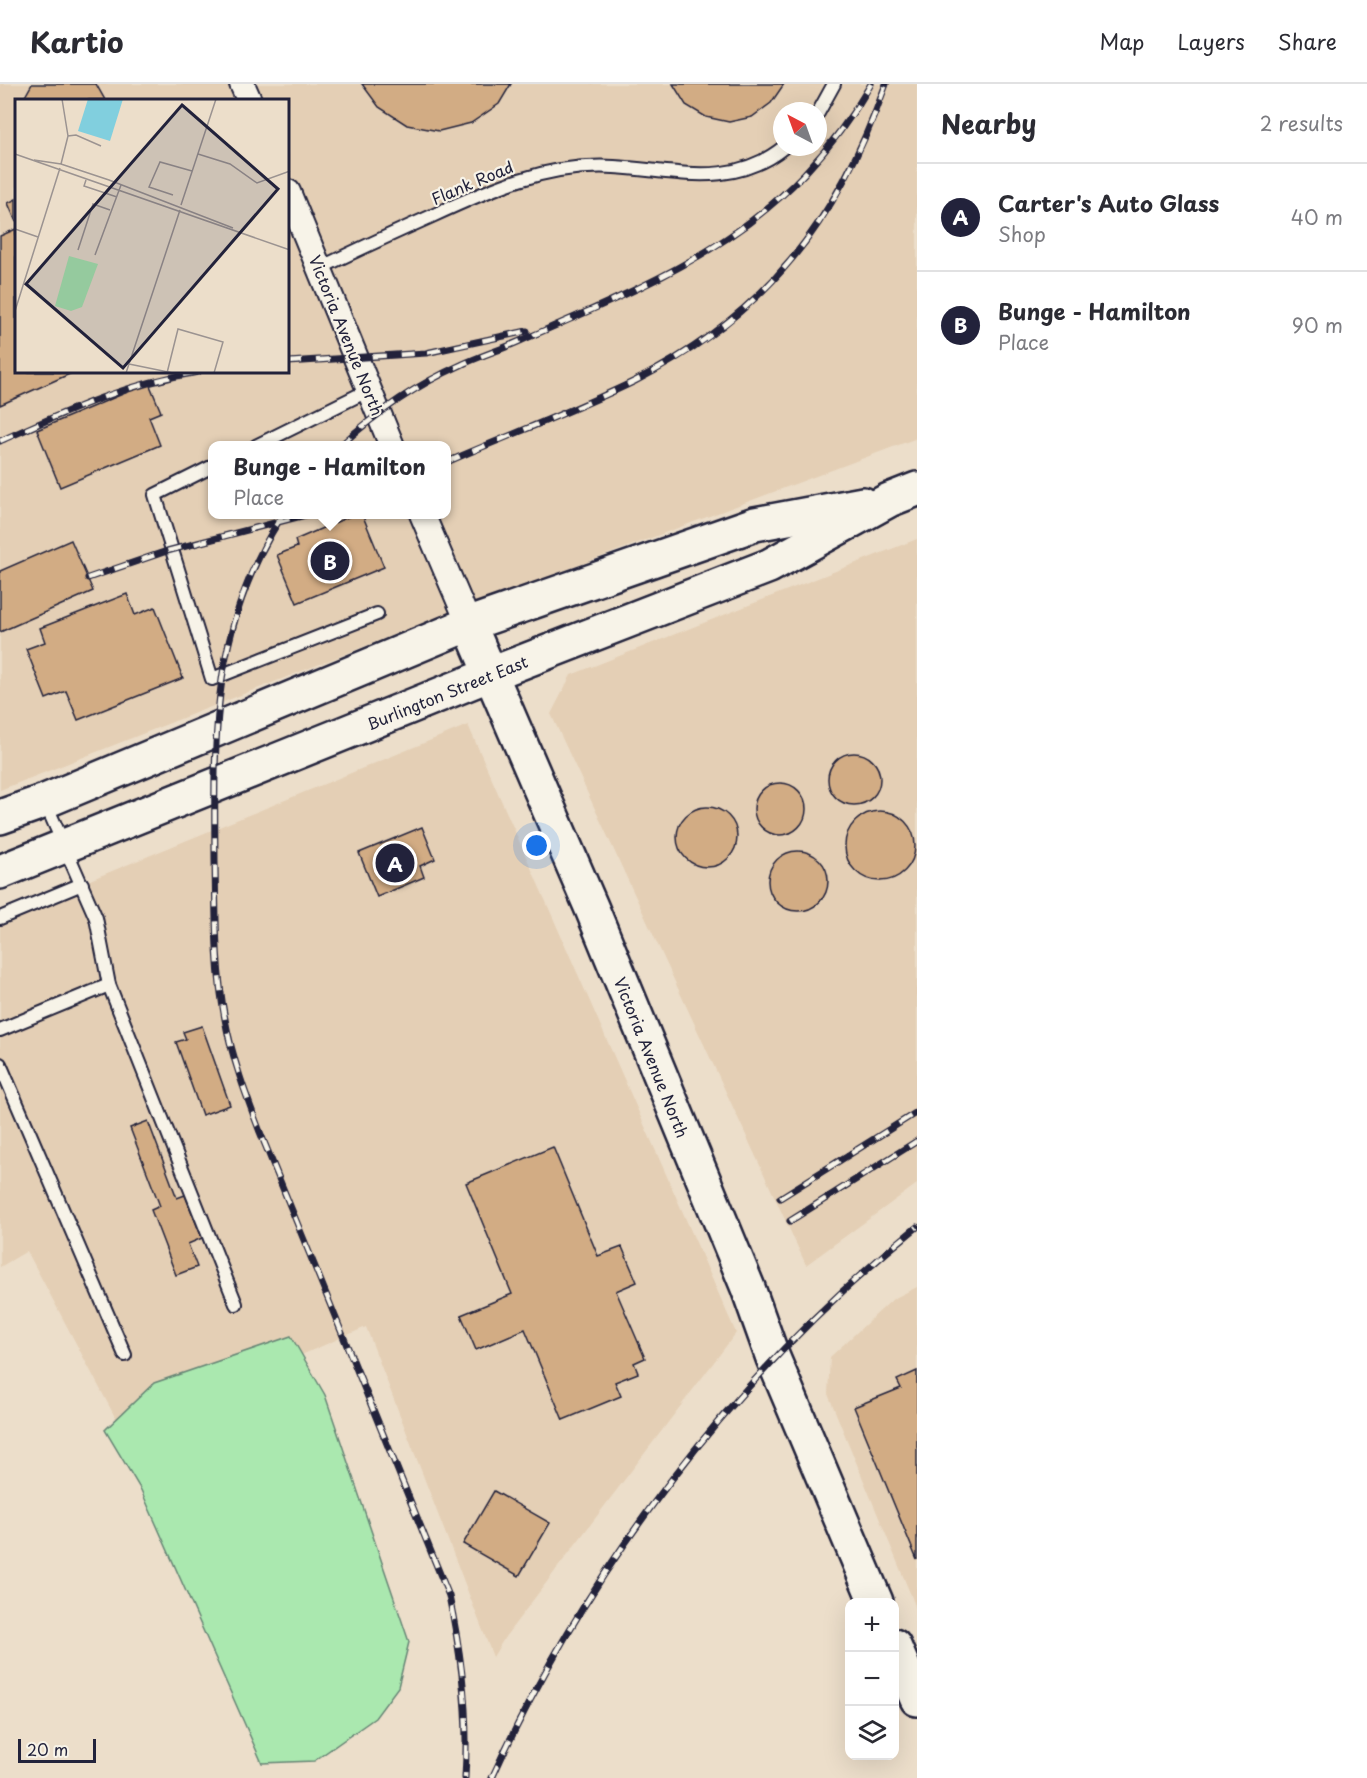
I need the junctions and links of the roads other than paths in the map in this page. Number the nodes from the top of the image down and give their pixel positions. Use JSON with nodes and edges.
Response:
{"nodes":[{"id":1,"x":242,"y":84,"type":"edge"},
{"id":2,"x":834,"y":84,"type":"edge"},
{"id":3,"x":249,"y":99,"type":"edge"},
{"id":4,"x":824,"y":102,"type":"edge"},
{"id":5,"x":773,"y":153,"type":"edge"},
{"id":6,"x":290,"y":197,"type":"edge"},
{"id":7,"x":320,"y":268,"type":"junction"},
{"id":8,"x":369,"y":390,"type":"junction"},
{"id":9,"x":266,"y":441,"type":"edge"},
{"id":10,"x":390,"y":441,"type":"edge"},
{"id":11,"x":208,"y":468,"type":"edge"},
{"id":12,"x":903,"y":494,"type":"edge"},
{"id":13,"x":424,"y":519,"type":"edge"},
{"id":14,"x":376,"y":614,"type":"dead end"},
{"id":15,"x":470,"y":624,"type":"junction"},
{"id":16,"x":491,"y":674,"type":"junction"},
{"id":17,"x":45,"y":801,"type":"junction"},
{"id":18,"x":0,"y":817,"type":"edge"},
{"id":19,"x":65,"y":844,"type":"junction"},
{"id":20,"x":0,"y":872,"type":"edge"},
{"id":21,"x":82,"y":884,"type":"junction"},
{"id":22,"x":0,"y":918,"type":"edge"},
{"id":23,"x":109,"y":986,"type":"junction"},
{"id":24,"x":0,"y":1030,"type":"edge"},
{"id":25,"x":0,"y":1064,"type":"edge"},
{"id":26,"x":236,"y":1304,"type":"dead end"},
{"id":27,"x":125,"y":1354,"type":"dead end"},
{"id":28,"x":874,"y":1598,"type":"edge"},
{"id":29,"x":897,"y":1652,"type":"edge"},
{"id":30,"x":917,"y":1699,"type":"edge"}],
"edges":[{"from":1,"to":3,"type":"street"},
{"from":2,"to":4,"type":"lane"},
{"from":5,"to":7,"type":"lane","name":"Flank Road"},
{"from":6,"to":7,"type":"street","name":"Victoria Avenue North"},
{"from":7,"to":8,"type":"street","name":"Victoria Avenue North"},
{"from":8,"to":9,"type":"lane"},
{"from":8,"to":10,"type":"street","name":"Victoria Avenue North"},
{"from":11,"to":14,"type":"lane"},
{"from":12,"to":15,"type":"main road","name":"Burlington Street East"},
{"from":12,"to":16,"type":"main road","name":"Burlington Street East"},
{"from":13,"to":15,"type":"street","name":"Victoria Avenue North"},
{"from":15,"to":16,"type":"main road","name":"Victoria Avenue North"},
{"from":15,"to":17,"type":"main road","name":"Burlington Street East"},
{"from":16,"to":19,"type":"main road","name":"Burlington Street East"},
{"from":16,"to":28,"type":"main road","name":"Victoria Avenue North"},
{"from":17,"to":18,"type":"main road","name":"Burlington Street East"},
{"from":17,"to":19,"type":"lane"},
{"from":19,"to":20,"type":"main road","name":"Burlington Street East"},
{"from":19,"to":21,"type":"lane"},
{"from":21,"to":22,"type":"lane"},
{"from":21,"to":23,"type":"lane"},
{"from":23,"to":24,"type":"lane"},
{"from":23,"to":26,"type":"lane"},
{"from":25,"to":27,"type":"lane"},
{"from":29,"to":30,"type":"main road"}]}
